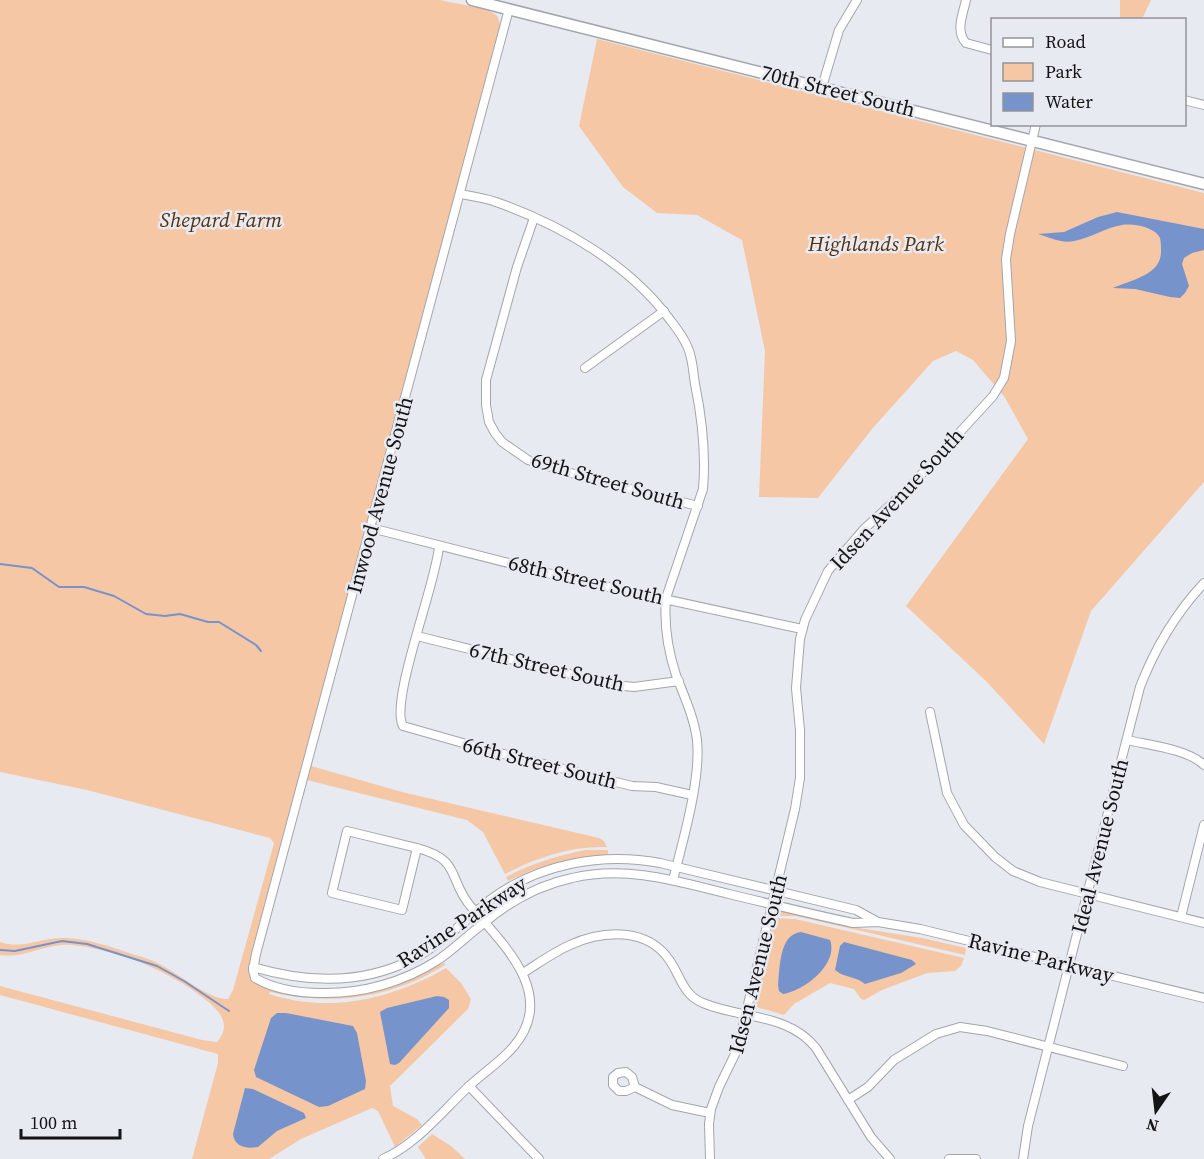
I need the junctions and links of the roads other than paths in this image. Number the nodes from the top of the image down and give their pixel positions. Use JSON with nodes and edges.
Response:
{"nodes":[{"id":1,"x":472,"y":0,"type":"edge"},
{"id":2,"x":857,"y":0,"type":"edge"},
{"id":3,"x":966,"y":1,"type":"edge"},
{"id":4,"x":509,"y":9,"type":"junction"},
{"id":5,"x":991,"y":49,"type":"edge"},
{"id":6,"x":822,"y":87,"type":"junction"},
{"id":7,"x":1186,"y":100,"type":"edge"},
{"id":8,"x":1204,"y":105,"type":"edge"},
{"id":9,"x":1036,"y":126,"type":"edge"},
{"id":10,"x":1032,"y":140,"type":"junction"},
{"id":11,"x":1204,"y":184,"type":"edge"},
{"id":12,"x":460,"y":194,"type":"junction"},
{"id":13,"x":534,"y":218,"type":"junction"},
{"id":14,"x":664,"y":311,"type":"junction"},
{"id":15,"x":585,"y":368,"type":"dead end"},
{"id":16,"x":698,"y":506,"type":"junction"},
{"id":17,"x":371,"y":528,"type":"junction"},
{"id":18,"x":439,"y":546,"type":"junction"},
{"id":19,"x":1204,"y":583,"type":"edge"},
{"id":20,"x":666,"y":598,"type":"junction"},
{"id":21,"x":802,"y":629,"type":"junction"},
{"id":22,"x":417,"y":636,"type":"junction"},
{"id":23,"x":679,"y":681,"type":"junction"},
{"id":24,"x":930,"y":712,"type":"dead end"},
{"id":25,"x":1127,"y":740,"type":"junction"},
{"id":26,"x":1204,"y":765,"type":"edge"},
{"id":27,"x":692,"y":795,"type":"junction"},
{"id":28,"x":1204,"y":825,"type":"edge"},
{"id":29,"x":417,"y":848,"type":"junction"},
{"id":30,"x":676,"y":867,"type":"junction"},
{"id":31,"x":673,"y":880,"type":"junction"},
{"id":32,"x":776,"y":891,"type":"junction"},
{"id":33,"x":1088,"y":895,"type":"junction"},
{"id":34,"x":773,"y":904,"type":"junction"},
{"id":35,"x":475,"y":912,"type":"junction"},
{"id":36,"x":1181,"y":917,"type":"junction"},
{"id":37,"x":484,"y":922,"type":"junction"},
{"id":38,"x":878,"y":922,"type":"junction"},
{"id":39,"x":1204,"y":923,"type":"edge"},
{"id":40,"x":1070,"y":965,"type":"junction"},
{"id":41,"x":253,"y":967,"type":"junction"},
{"id":42,"x":523,"y":973,"type":"junction"},
{"id":43,"x":1204,"y":998,"type":"edge"},
{"id":44,"x":746,"y":1014,"type":"junction"},
{"id":45,"x":1049,"y":1047,"type":"junction"},
{"id":46,"x":1123,"y":1066,"type":"dead end"},
{"id":47,"x":469,"y":1086,"type":"junction"},
{"id":48,"x":634,"y":1087,"type":"dead end"},
{"id":49,"x":848,"y":1100,"type":"junction"},
{"id":50,"x":710,"y":1113,"type":"junction"},
{"id":51,"x":382,"y":1159,"type":"edge"},
{"id":52,"x":539,"y":1159,"type":"edge"},
{"id":53,"x":710,"y":1159,"type":"edge"},
{"id":54,"x":890,"y":1159,"type":"edge"},
{"id":55,"x":949,"y":1159,"type":"edge"},
{"id":56,"x":976,"y":1159,"type":"edge"},
{"id":57,"x":1023,"y":1159,"type":"edge"}],
"edges":[{"from":1,"to":4,"type":"main road","name":"70th Street South"},
{"from":2,"to":6,"type":"street"},
{"from":3,"to":5,"type":"street"},
{"from":4,"to":6,"type":"main road","name":"70th Street South"},
{"from":4,"to":12,"type":"street","name":"Inwood Avenue South"},
{"from":6,"to":10,"type":"main road","name":"70th Street South"},
{"from":7,"to":8,"type":"street"},
{"from":9,"to":10,"type":"street","name":"Idsen Avenue South"},
{"from":10,"to":11,"type":"main road","name":"70th Street South"},
{"from":10,"to":21,"type":"street","name":"Idsen Avenue South"},
{"from":12,"to":13,"type":"street"},
{"from":12,"to":17,"type":"street","name":"Inwood Avenue South"},
{"from":13,"to":14,"type":"street"},
{"from":13,"to":16,"type":"street","name":"69th Street South"},
{"from":14,"to":15,"type":"street"},
{"from":14,"to":16,"type":"street"},
{"from":16,"to":20,"type":"street"},
{"from":17,"to":18,"type":"street","name":"68th Street South"},
{"from":17,"to":41,"type":"street","name":"Inwood Avenue South"},
{"from":18,"to":20,"type":"street","name":"68th Street South"},
{"from":18,"to":22,"type":"street"},
{"from":19,"to":25,"type":"street","name":"Ideal Avenue South"},
{"from":20,"to":21,"type":"street","name":"68th Street South"},
{"from":20,"to":23,"type":"street"},
{"from":21,"to":32,"type":"street","name":"Idsen Avenue South"},
{"from":22,"to":23,"type":"street","name":"67th Street South"},
{"from":22,"to":27,"type":"street","name":"66th Street South"},
{"from":23,"to":27,"type":"street"},
{"from":24,"to":33,"type":"street"},
{"from":25,"to":26,"type":"street"},
{"from":25,"to":33,"type":"street","name":"Ideal Avenue South"},
{"from":27,"to":30,"type":"street"},
{"from":28,"to":36,"type":"street"},
{"from":29,"to":29,"type":"street"},
{"from":29,"to":35,"type":"street"},
{"from":30,"to":31,"type":"street"},
{"from":30,"to":32,"type":"street","name":"Ravine Parkway"},
{"from":30,"to":35,"type":"street","name":"Ravine Parkway"},
{"from":31,"to":34,"type":"street","name":"Ravine Parkway"},
{"from":31,"to":37,"type":"street","name":"Ravine Parkway"},
{"from":32,"to":34,"type":"street","name":"Idsen Avenue South"},
{"from":32,"to":38,"type":"street","name":"Ravine Parkway"},
{"from":33,"to":36,"type":"street"},
{"from":33,"to":40,"type":"street","name":"Ideal Avenue South"},
{"from":34,"to":38,"type":"street","name":"Ravine Parkway"},
{"from":34,"to":44,"type":"street","name":"Idsen Avenue South"},
{"from":35,"to":37,"type":"street"},
{"from":35,"to":41,"type":"street","name":"Ravine Parkway"},
{"from":36,"to":39,"type":"street"},
{"from":37,"to":41,"type":"street","name":"Ravine Parkway"},
{"from":37,"to":42,"type":"street"},
{"from":38,"to":40,"type":"street","name":"Ravine Parkway"},
{"from":40,"to":43,"type":"street","name":"Ravine Parkway"},
{"from":40,"to":45,"type":"street","name":"Ideal Avenue South"},
{"from":42,"to":44,"type":"street"},
{"from":42,"to":47,"type":"street"},
{"from":44,"to":49,"type":"street"},
{"from":44,"to":50,"type":"street","name":"Idsen Avenue South"},
{"from":45,"to":46,"type":"street"},
{"from":45,"to":49,"type":"street"},
{"from":45,"to":57,"type":"street","name":"Ideal Avenue South"},
{"from":47,"to":51,"type":"street"},
{"from":47,"to":52,"type":"street"},
{"from":48,"to":50,"type":"street"},
{"from":49,"to":54,"type":"street"},
{"from":50,"to":53,"type":"street","name":"Idsen Avenue South"},
{"from":55,"to":56,"type":"street"}]}
